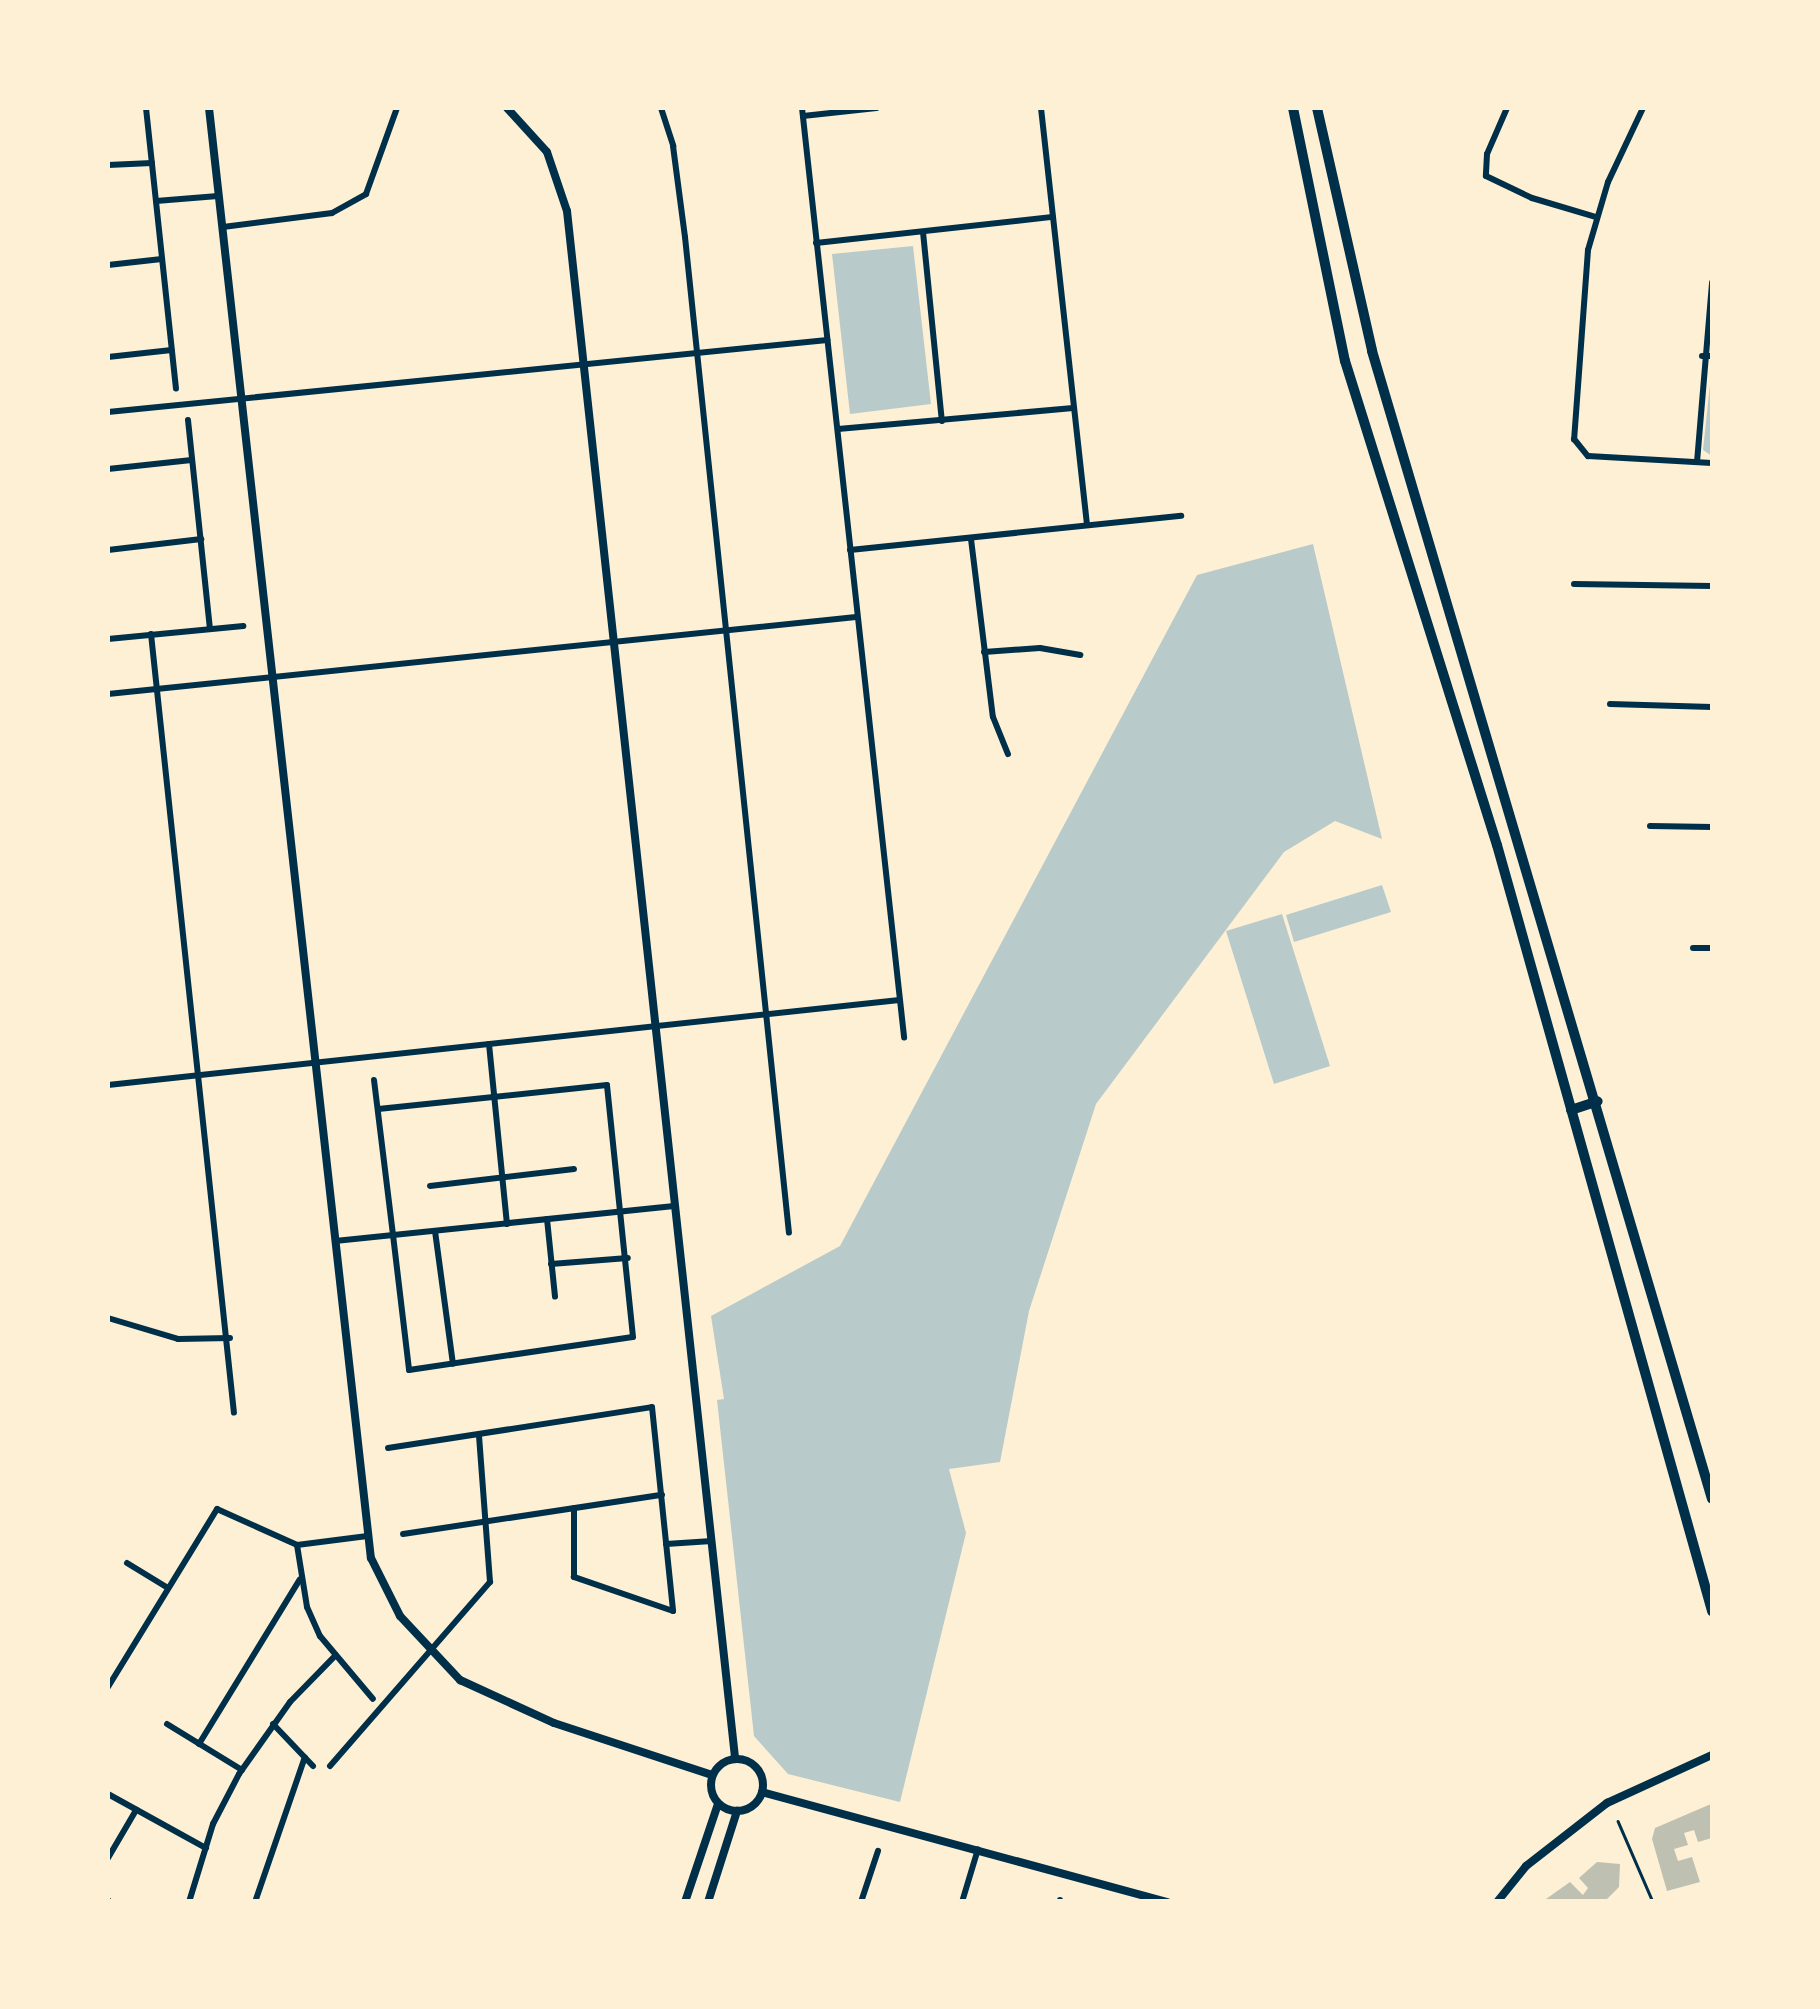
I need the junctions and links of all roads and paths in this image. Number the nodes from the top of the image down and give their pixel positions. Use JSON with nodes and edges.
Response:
{"nodes":[{"id":1,"x":146,"y":108,"type":"edge"},
{"id":2,"x":209,"y":108,"type":"edge"},
{"id":3,"x":397,"y":108,"type":"edge"},
{"id":4,"x":507,"y":108,"type":"edge"},
{"id":5,"x":661,"y":108,"type":"edge"},
{"id":6,"x":876,"y":108,"type":"edge"},
{"id":7,"x":1041,"y":108,"type":"edge"},
{"id":8,"x":1293,"y":108,"type":"edge"},
{"id":9,"x":1317,"y":108,"type":"edge"},
{"id":10,"x":1506,"y":108,"type":"edge"},
{"id":11,"x":1644,"y":108,"type":"edge"},
{"id":12,"x":802,"y":112,"type":"edge"},
{"id":13,"x":152,"y":163,"type":"junction"},
{"id":14,"x":108,"y":165,"type":"edge"},
{"id":15,"x":218,"y":196,"type":"junction"},
{"id":16,"x":156,"y":201,"type":"junction"},
{"id":17,"x":1052,"y":217,"type":"junction"},
{"id":18,"x":1596,"y":217,"type":"junction"},
{"id":19,"x":223,"y":227,"type":"junction"},
{"id":20,"x":923,"y":232,"type":"junction"},
{"id":21,"x":816,"y":244,"type":"junction"},
{"id":22,"x":162,"y":260,"type":"junction"},
{"id":23,"x":108,"y":265,"type":"edge"},
{"id":24,"x":1712,"y":283,"type":"edge"},
{"id":25,"x":827,"y":340,"type":"junction"},
{"id":26,"x":172,"y":350,"type":"junction"},
{"id":27,"x":696,"y":353,"type":"junction"},
{"id":28,"x":1702,"y":356,"type":"junction"},
{"id":29,"x":1712,"y":356,"type":"edge"},
{"id":30,"x":108,"y":357,"type":"edge"},
{"id":31,"x":585,"y":366,"type":"junction"},
{"id":32,"x":176,"y":388,"type":"dead end"},
{"id":33,"x":246,"y":400,"type":"junction"},
{"id":34,"x":1072,"y":408,"type":"junction"},
{"id":35,"x":108,"y":412,"type":"edge"},
{"id":36,"x":188,"y":420,"type":"dead end"},
{"id":37,"x":942,"y":421,"type":"junction"},
{"id":38,"x":838,"y":429,"type":"junction"},
{"id":39,"x":192,"y":460,"type":"junction"},
{"id":40,"x":1697,"y":462,"type":"junction"},
{"id":41,"x":1712,"y":463,"type":"edge"},
{"id":42,"x":108,"y":469,"type":"edge"},
{"id":43,"x":1181,"y":516,"type":"dead end"},
{"id":44,"x":1087,"y":522,"type":"junction"},
{"id":45,"x":201,"y":539,"type":"junction"},
{"id":46,"x":972,"y":539,"type":"junction"},
{"id":47,"x":108,"y":550,"type":"edge"},
{"id":48,"x":850,"y":550,"type":"junction"},
{"id":49,"x":1574,"y":584,"type":"dead end"},
{"id":50,"x":1712,"y":586,"type":"edge"},
{"id":51,"x":856,"y":617,"type":"junction"},
{"id":52,"x":243,"y":626,"type":"dead end"},
{"id":53,"x":210,"y":628,"type":"junction"},
{"id":54,"x":726,"y":630,"type":"junction"},
{"id":55,"x":151,"y":634,"type":"junction"},
{"id":56,"x":108,"y":639,"type":"edge"},
{"id":57,"x":614,"y":641,"type":"junction"},
{"id":58,"x":984,"y":652,"type":"junction"},
{"id":59,"x":1080,"y":655,"type":"dead end"},
{"id":60,"x":269,"y":677,"type":"junction"},
{"id":61,"x":157,"y":688,"type":"junction"},
{"id":62,"x":108,"y":694,"type":"edge"},
{"id":63,"x":1610,"y":704,"type":"dead end"},
{"id":64,"x":1712,"y":706,"type":"edge"},
{"id":65,"x":1008,"y":754,"type":"dead end"},
{"id":66,"x":1650,"y":826,"type":"dead end"},
{"id":67,"x":1712,"y":827,"type":"edge"},
{"id":68,"x":1693,"y":948,"type":"dead end"},
{"id":69,"x":1712,"y":948,"type":"edge"},
{"id":70,"x":899,"y":1000,"type":"junction"},
{"id":71,"x":766,"y":1014,"type":"junction"},
{"id":72,"x":654,"y":1027,"type":"junction"},
{"id":73,"x":904,"y":1037,"type":"dead end"},
{"id":74,"x":489,"y":1044,"type":"junction"},
{"id":75,"x":312,"y":1064,"type":"junction"},
{"id":76,"x":198,"y":1075,"type":"junction"},
{"id":77,"x":374,"y":1080,"type":"dead end"},
{"id":78,"x":108,"y":1085,"type":"edge"},
{"id":79,"x":494,"y":1097,"type":"junction"},
{"id":80,"x":1598,"y":1101,"type":"junction"},
{"id":81,"x":378,"y":1109,"type":"junction"},
{"id":82,"x":1571,"y":1110,"type":"junction"},
{"id":83,"x":574,"y":1169,"type":"dead end"},
{"id":84,"x":502,"y":1178,"type":"junction"},
{"id":85,"x":430,"y":1186,"type":"dead end"},
{"id":86,"x":674,"y":1206,"type":"junction"},
{"id":87,"x":622,"y":1212,"type":"junction"},
{"id":88,"x":547,"y":1220,"type":"junction"},
{"id":89,"x":508,"y":1224,"type":"junction"},
{"id":90,"x":436,"y":1231,"type":"junction"},
{"id":91,"x":790,"y":1233,"type":"dead end"},
{"id":92,"x":393,"y":1235,"type":"junction"},
{"id":93,"x":335,"y":1241,"type":"junction"},
{"id":94,"x":628,"y":1258,"type":"junction"},
{"id":95,"x":552,"y":1264,"type":"junction"},
{"id":96,"x":555,"y":1297,"type":"dead end"},
{"id":97,"x":108,"y":1318,"type":"edge"},
{"id":98,"x":230,"y":1338,"type":"junction"},
{"id":99,"x":453,"y":1364,"type":"junction"},
{"id":100,"x":234,"y":1413,"type":"dead end"},
{"id":101,"x":480,"y":1434,"type":"junction"},
{"id":102,"x":388,"y":1448,"type":"dead end"},
{"id":103,"x":662,"y":1495,"type":"junction"},
{"id":104,"x":1712,"y":1500,"type":"edge"},
{"id":105,"x":574,"y":1508,"type":"junction"},
{"id":106,"x":486,"y":1522,"type":"junction"},
{"id":107,"x":403,"y":1534,"type":"dead end"},
{"id":108,"x":368,"y":1536,"type":"junction"},
{"id":109,"x":712,"y":1541,"type":"junction"},
{"id":110,"x":666,"y":1544,"type":"junction"},
{"id":111,"x":297,"y":1545,"type":"junction"},
{"id":112,"x":127,"y":1563,"type":"dead end"},
{"id":113,"x":300,"y":1579,"type":"junction"},
{"id":114,"x":168,"y":1588,"type":"junction"},
{"id":115,"x":1712,"y":1611,"type":"edge"},
{"id":116,"x":431,"y":1655,"type":"junction"},
{"id":117,"x":333,"y":1658,"type":"junction"},
{"id":118,"x":108,"y":1686,"type":"edge"},
{"id":119,"x":373,"y":1699,"type":"dead end"},
{"id":120,"x":167,"y":1724,"type":"dead end"},
{"id":121,"x":273,"y":1724,"type":"junction"},
{"id":122,"x":199,"y":1744,"type":"junction"},
{"id":123,"x":1712,"y":1755,"type":"edge"},
{"id":124,"x":305,"y":1757,"type":"junction"},
{"id":125,"x":736,"y":1758,"type":"junction"},
{"id":126,"x":313,"y":1766,"type":"dead end"},
{"id":127,"x":330,"y":1766,"type":"dead end"},
{"id":128,"x":242,"y":1770,"type":"junction"},
{"id":129,"x":712,"y":1775,"type":"junction"},
{"id":130,"x":762,"y":1792,"type":"junction"},
{"id":131,"x":108,"y":1794,"type":"edge"},
{"id":132,"x":718,"y":1804,"type":"junction"},
{"id":133,"x":136,"y":1810,"type":"junction"},
{"id":134,"x":737,"y":1812,"type":"junction"},
{"id":135,"x":1618,"y":1821,"type":"dead end"},
{"id":136,"x":206,"y":1848,"type":"junction"},
{"id":137,"x":978,"y":1849,"type":"junction"},
{"id":138,"x":878,"y":1851,"type":"dead end"},
{"id":139,"x":108,"y":1858,"type":"edge"},
{"id":140,"x":189,"y":1902,"type":"edge"},
{"id":141,"x":255,"y":1902,"type":"edge"},
{"id":142,"x":686,"y":1902,"type":"edge"},
{"id":143,"x":708,"y":1902,"type":"edge"},
{"id":144,"x":861,"y":1902,"type":"edge"},
{"id":145,"x":962,"y":1902,"type":"edge"},
{"id":146,"x":1167,"y":1902,"type":"edge"},
{"id":147,"x":1497,"y":1902,"type":"edge"},
{"id":148,"x":1653,"y":1902,"type":"edge"}],
"edges":[{"from":1,"to":13,"type":"street"},
{"from":2,"to":15,"type":"street"},
{"from":3,"to":19,"type":"street"},
{"from":4,"to":31,"type":"street"},
{"from":5,"to":27,"type":"street"},
{"from":6,"to":12,"type":"street"},
{"from":7,"to":17,"type":"street"},
{"from":8,"to":82,"type":"main road"},
{"from":9,"to":80,"type":"main road"},
{"from":10,"to":18,"type":"street"},
{"from":11,"to":18,"type":"street"},
{"from":12,"to":21,"type":"street"},
{"from":13,"to":14,"type":"street"},
{"from":13,"to":16,"type":"street"},
{"from":15,"to":16,"type":"street"},
{"from":15,"to":19,"type":"street"},
{"from":16,"to":22,"type":"street"},
{"from":17,"to":20,"type":"street"},
{"from":17,"to":34,"type":"street"},
{"from":18,"to":40,"type":"street"},
{"from":19,"to":33,"type":"street"},
{"from":20,"to":21,"type":"street"},
{"from":20,"to":37,"type":"street"},
{"from":21,"to":25,"type":"street"},
{"from":22,"to":23,"type":"street"},
{"from":22,"to":26,"type":"street"},
{"from":24,"to":28,"type":"street"},
{"from":25,"to":27,"type":"street"},
{"from":25,"to":38,"type":"street"},
{"from":26,"to":30,"type":"street"},
{"from":26,"to":32,"type":"street"},
{"from":27,"to":31,"type":"street"},
{"from":27,"to":54,"type":"street"},
{"from":28,"to":29,"type":"street"},
{"from":28,"to":40,"type":"street"},
{"from":31,"to":33,"type":"street"},
{"from":31,"to":57,"type":"street"},
{"from":33,"to":35,"type":"street"},
{"from":33,"to":60,"type":"street"},
{"from":34,"to":37,"type":"street"},
{"from":34,"to":44,"type":"street"},
{"from":36,"to":39,"type":"street"},
{"from":37,"to":38,"type":"street"},
{"from":38,"to":48,"type":"street"},
{"from":39,"to":42,"type":"street"},
{"from":39,"to":45,"type":"street"},
{"from":40,"to":41,"type":"street"},
{"from":43,"to":44,"type":"street"},
{"from":44,"to":46,"type":"street"},
{"from":45,"to":47,"type":"street"},
{"from":45,"to":53,"type":"street"},
{"from":46,"to":48,"type":"street"},
{"from":46,"to":58,"type":"street"},
{"from":48,"to":51,"type":"street"},
{"from":49,"to":50,"type":"street"},
{"from":51,"to":54,"type":"street"},
{"from":51,"to":70,"type":"street"},
{"from":52,"to":53,"type":"street"},
{"from":53,"to":55,"type":"street"},
{"from":54,"to":57,"type":"street"},
{"from":54,"to":71,"type":"street"},
{"from":55,"to":56,"type":"street"},
{"from":55,"to":61,"type":"street"},
{"from":57,"to":60,"type":"street"},
{"from":57,"to":72,"type":"street"},
{"from":58,"to":59,"type":"street"},
{"from":58,"to":65,"type":"street"},
{"from":60,"to":61,"type":"street"},
{"from":60,"to":75,"type":"street"},
{"from":61,"to":62,"type":"street"},
{"from":61,"to":76,"type":"street"},
{"from":63,"to":64,"type":"street"},
{"from":66,"to":67,"type":"street"},
{"from":68,"to":69,"type":"street"},
{"from":70,"to":71,"type":"street"},
{"from":70,"to":73,"type":"street"},
{"from":71,"to":72,"type":"street"},
{"from":71,"to":91,"type":"street"},
{"from":72,"to":74,"type":"street"},
{"from":72,"to":86,"type":"street"},
{"from":74,"to":75,"type":"street"},
{"from":74,"to":79,"type":"street"},
{"from":75,"to":76,"type":"street"},
{"from":75,"to":93,"type":"street"},
{"from":76,"to":78,"type":"street"},
{"from":76,"to":98,"type":"street"},
{"from":77,"to":81,"type":"street"},
{"from":79,"to":81,"type":"street"},
{"from":79,"to":84,"type":"street"},
{"from":79,"to":87,"type":"street"},
{"from":80,"to":82,"type":"main road"},
{"from":80,"to":104,"type":"main road"},
{"from":81,"to":92,"type":"street"},
{"from":82,"to":115,"type":"main road"},
{"from":83,"to":84,"type":"street"},
{"from":84,"to":85,"type":"street"},
{"from":84,"to":89,"type":"street"},
{"from":86,"to":87,"type":"street"},
{"from":86,"to":109,"type":"street"},
{"from":87,"to":88,"type":"street"},
{"from":87,"to":94,"type":"street"},
{"from":88,"to":89,"type":"street"},
{"from":88,"to":95,"type":"street"},
{"from":89,"to":90,"type":"street"},
{"from":90,"to":92,"type":"street"},
{"from":90,"to":99,"type":"street"},
{"from":92,"to":93,"type":"street"},
{"from":92,"to":99,"type":"street"},
{"from":93,"to":108,"type":"street"},
{"from":94,"to":95,"type":"street"},
{"from":94,"to":99,"type":"street"},
{"from":95,"to":96,"type":"street"},
{"from":97,"to":98,"type":"street"},
{"from":98,"to":100,"type":"street"},
{"from":101,"to":102,"type":"street"},
{"from":101,"to":103,"type":"street"},
{"from":101,"to":106,"type":"street"},
{"from":103,"to":105,"type":"street"},
{"from":103,"to":110,"type":"street"},
{"from":105,"to":106,"type":"street"},
{"from":105,"to":110,"type":"street"},
{"from":106,"to":107,"type":"street"},
{"from":106,"to":116,"type":"street"},
{"from":108,"to":111,"type":"street"},
{"from":108,"to":116,"type":"street"},
{"from":109,"to":110,"type":"street"},
{"from":109,"to":125,"type":"street"},
{"from":111,"to":113,"type":"street"},
{"from":111,"to":114,"type":"street"},
{"from":112,"to":114,"type":"street"},
{"from":113,"to":117,"type":"street"},
{"from":113,"to":122,"type":"street"},
{"from":114,"to":118,"type":"street"},
{"from":116,"to":127,"type":"street"},
{"from":116,"to":129,"type":"street"},
{"from":117,"to":119,"type":"street"},
{"from":117,"to":121,"type":"street"},
{"from":120,"to":122,"type":"street"},
{"from":121,"to":124,"type":"street"},
{"from":121,"to":128,"type":"street"},
{"from":122,"to":128,"type":"street"},
{"from":123,"to":147,"type":"street"},
{"from":124,"to":126,"type":"street"},
{"from":124,"to":141,"type":"street"},
{"from":125,"to":129,"type":"street"},
{"from":125,"to":130,"type":"street"},
{"from":128,"to":136,"type":"street"},
{"from":129,"to":132,"type":"street"},
{"from":130,"to":134,"type":"street"},
{"from":130,"to":137,"type":"street"},
{"from":131,"to":133,"type":"street"},
{"from":132,"to":134,"type":"street"},
{"from":132,"to":142,"type":"street"},
{"from":133,"to":136,"type":"street"},
{"from":133,"to":139,"type":"street"},
{"from":134,"to":143,"type":"street"},
{"from":135,"to":148,"type":"lane"},
{"from":136,"to":140,"type":"street"},
{"from":137,"to":145,"type":"street"},
{"from":137,"to":146,"type":"street"},
{"from":138,"to":144,"type":"street"}]}
